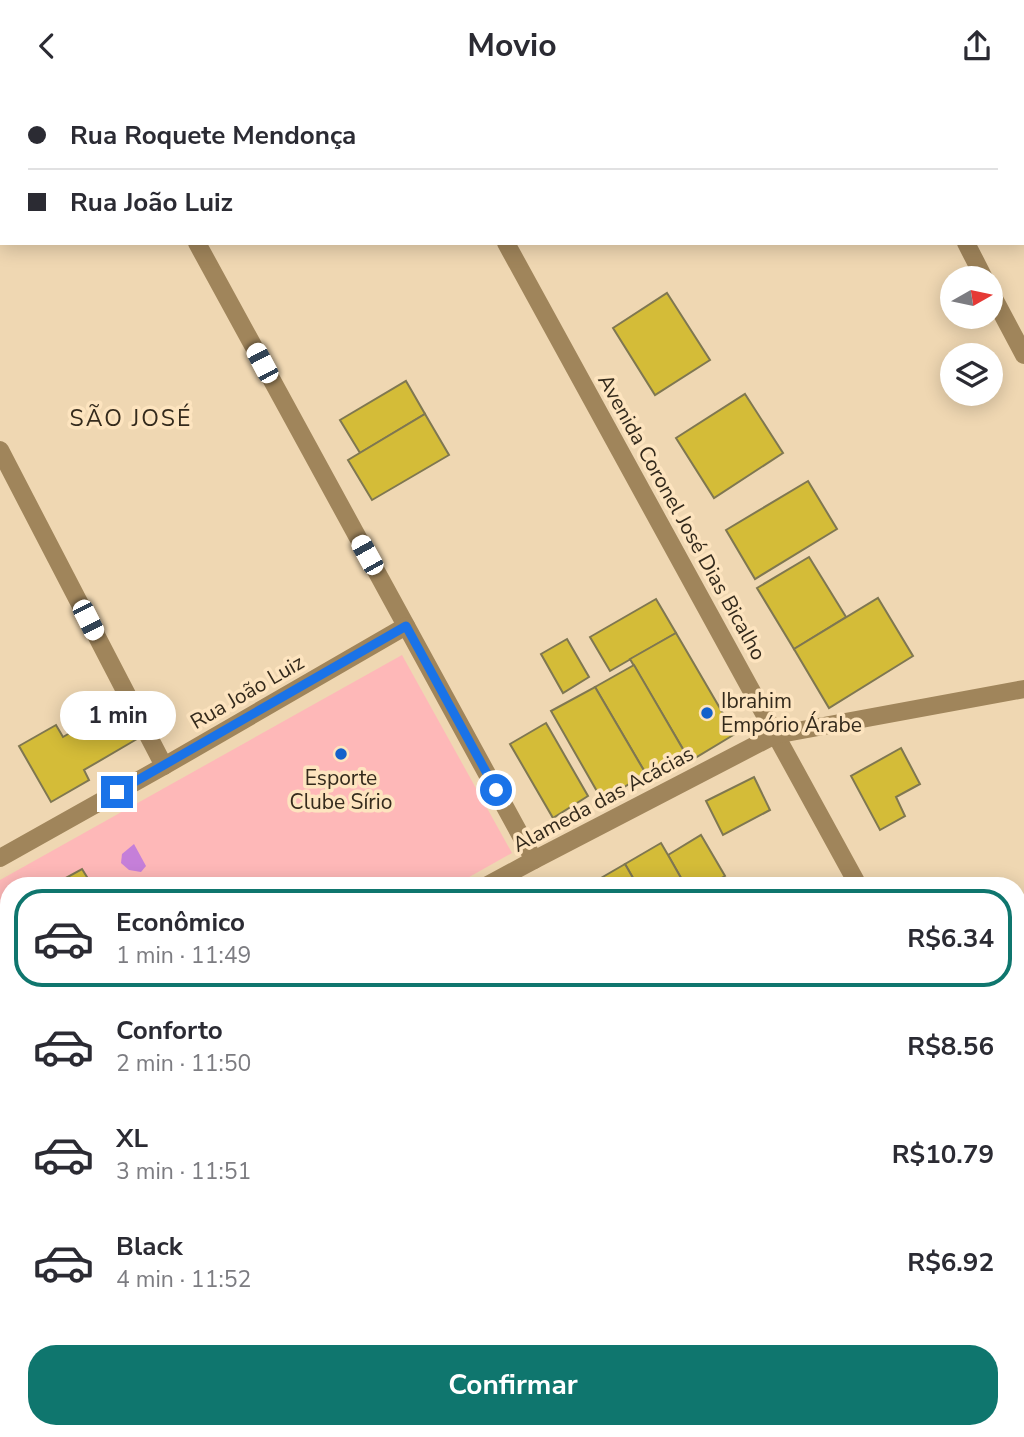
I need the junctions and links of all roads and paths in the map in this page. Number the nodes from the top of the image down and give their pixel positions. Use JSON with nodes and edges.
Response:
{"nodes":[{"id":1,"x":198,"y":245,"type":"edge"},
{"id":2,"x":507,"y":245,"type":"edge"},
{"id":3,"x":967,"y":245,"type":"edge"},
{"id":4,"x":978,"y":266,"type":"edge"},
{"id":5,"x":1003,"y":315,"type":"edge"},
{"id":6,"x":1024,"y":355,"type":"edge"},
{"id":7,"x":0,"y":450,"type":"edge"},
{"id":8,"x":406,"y":626,"type":"junction"},
{"id":9,"x":1024,"y":689,"type":"edge"},
{"id":10,"x":775,"y":735,"type":"junction"},
{"id":11,"x":164,"y":766,"type":"junction"},
{"id":12,"x":0,"y":858,"type":"edge"},
{"id":13,"x":534,"y":860,"type":"junction"},
{"id":14,"x":503,"y":877,"type":"edge"},
{"id":15,"x":854,"y":877,"type":"edge"}],
"edges":[{"from":1,"to":8,"type":"street"},
{"from":2,"to":10,"type":"street","name":"Avenida Coronel José Dias Bicalho"},
{"from":3,"to":4,"type":"street"},
{"from":5,"to":6,"type":"street"},
{"from":7,"to":11,"type":"street"},
{"from":8,"to":11,"type":"street","name":"Rua João Luiz"},
{"from":8,"to":13,"type":"street"},
{"from":9,"to":10,"type":"street","name":"Alameda das Acácias"},
{"from":10,"to":13,"type":"street","name":"Alameda das Acácias"},
{"from":10,"to":15,"type":"street","name":"Avenida Coronel José Dias Bicalho"},
{"from":11,"to":12,"type":"street","name":"Rua João Luiz"},
{"from":13,"to":14,"type":"street","name":"Alameda das Acácias"}]}
